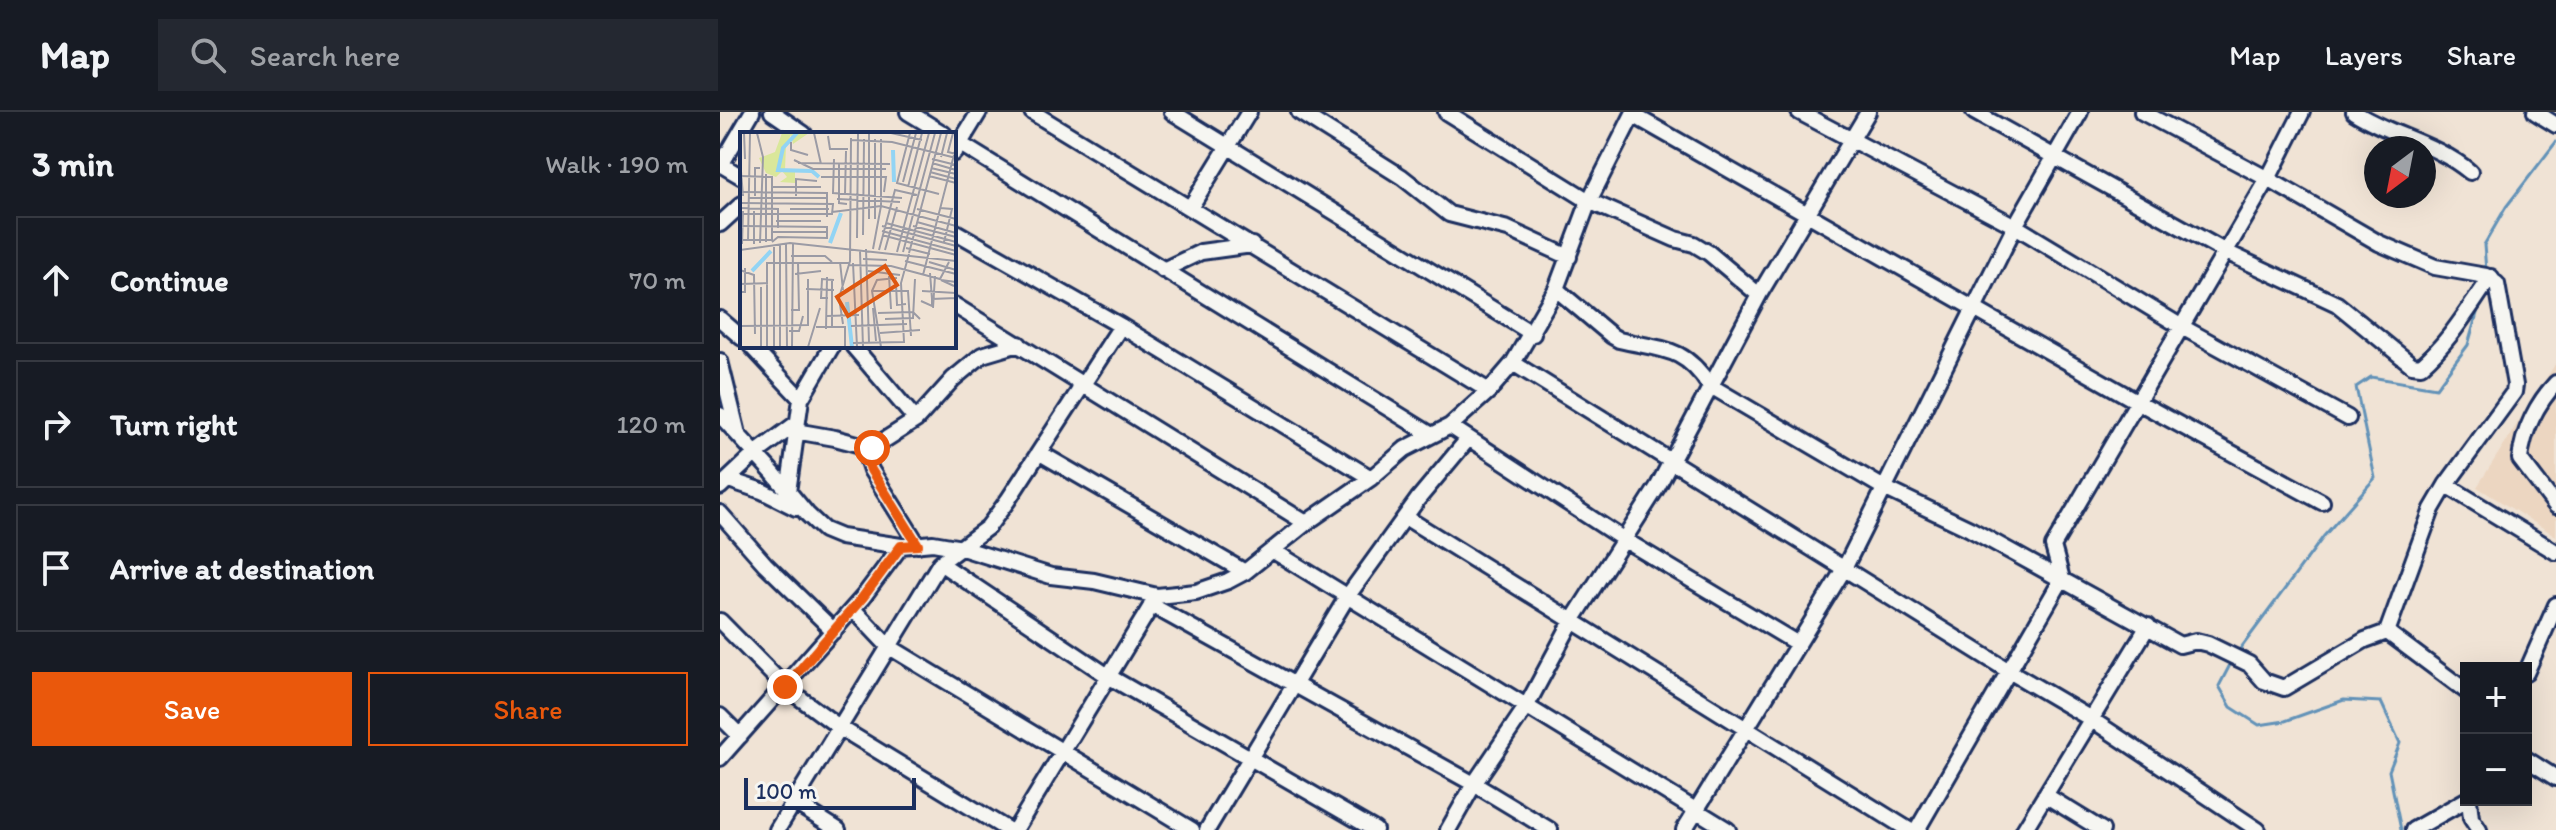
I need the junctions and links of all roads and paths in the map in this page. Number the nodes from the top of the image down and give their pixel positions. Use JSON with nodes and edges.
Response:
{"nodes":[{"id":1,"x":752,"y":112,"type":"edge"},
{"id":2,"x":772,"y":112,"type":"edge"},
{"id":3,"x":908,"y":112,"type":"edge"},
{"id":4,"x":979,"y":112,"type":"edge"},
{"id":5,"x":1032,"y":112,"type":"edge"},
{"id":6,"x":1172,"y":112,"type":"edge"},
{"id":7,"x":1249,"y":112,"type":"edge"},
{"id":8,"x":1299,"y":112,"type":"edge"},
{"id":9,"x":1446,"y":112,"type":"edge"},
{"id":10,"x":1799,"y":112,"type":"edge"},
{"id":11,"x":1868,"y":112,"type":"edge"},
{"id":12,"x":1974,"y":112,"type":"edge"},
{"id":13,"x":2080,"y":112,"type":"edge"},
{"id":14,"x":2142,"y":112,"type":"edge"},
{"id":15,"x":2302,"y":112,"type":"edge"},
{"id":16,"x":2354,"y":112,"type":"edge"},
{"id":17,"x":2535,"y":112,"type":"edge"},
{"id":18,"x":1634,"y":113,"type":"edge"},
{"id":19,"x":2556,"y":125,"type":"edge"},
{"id":20,"x":740,"y":132,"type":"edge"},
{"id":21,"x":740,"y":132,"type":"edge"},
{"id":22,"x":801,"y":132,"type":"edge"},
{"id":23,"x":941,"y":132,"type":"edge"},
{"id":24,"x":1851,"y":141,"type":"junction"},
{"id":25,"x":956,"y":145,"type":"edge"},
{"id":26,"x":1227,"y":147,"type":"junction"},
{"id":27,"x":2054,"y":156,"type":"junction"},
{"id":28,"x":721,"y":164,"type":"edge"},
{"id":29,"x":2470,"y":172,"type":"dead end"},
{"id":30,"x":740,"y":176,"type":"edge"},
{"id":31,"x":2268,"y":179,"type":"junction"},
{"id":32,"x":1589,"y":201,"type":"junction"},
{"id":33,"x":740,"y":206,"type":"edge"},
{"id":34,"x":1190,"y":208,"type":"junction"},
{"id":35,"x":1806,"y":215,"type":"junction"},
{"id":36,"x":720,"y":224,"type":"edge"},
{"id":37,"x":2015,"y":226,"type":"junction"},
{"id":38,"x":956,"y":232,"type":"edge"},
{"id":39,"x":1253,"y":245,"type":"junction"},
{"id":40,"x":2226,"y":252,"type":"junction"},
{"id":41,"x":1569,"y":257,"type":"junction"},
{"id":42,"x":1163,"y":270,"type":"junction"},
{"id":43,"x":2491,"y":277,"type":"junction"},
{"id":44,"x":1556,"y":289,"type":"junction"},
{"id":45,"x":1759,"y":295,"type":"junction"},
{"id":46,"x":956,"y":306,"type":"edge"},
{"id":47,"x":1974,"y":309,"type":"junction"},
{"id":48,"x":724,"y":322,"type":"edge"},
{"id":49,"x":1121,"y":326,"type":"junction"},
{"id":50,"x":2182,"y":327,"type":"junction"},
{"id":51,"x":1533,"y":334,"type":"junction"},
{"id":52,"x":740,"y":336,"type":"edge"},
{"id":53,"x":1019,"y":344,"type":"junction"},
{"id":54,"x":753,"y":348,"type":"edge"},
{"id":55,"x":831,"y":348,"type":"edge"},
{"id":56,"x":855,"y":348,"type":"edge"},
{"id":57,"x":720,"y":361,"type":"edge"},
{"id":58,"x":1513,"y":363,"type":"junction"},
{"id":59,"x":2556,"y":383,"type":"edge"},
{"id":60,"x":1084,"y":384,"type":"junction"},
{"id":61,"x":1709,"y":385,"type":"junction"},
{"id":62,"x":1489,"y":391,"type":"junction"},
{"id":63,"x":801,"y":399,"type":"junction"},
{"id":64,"x":2138,"y":402,"type":"junction"},
{"id":65,"x":720,"y":415,"type":"edge"},
{"id":66,"x":2348,"y":418,"type":"dead end"},
{"id":67,"x":916,"y":420,"type":"junction"},
{"id":68,"x":1450,"y":426,"type":"junction"},
{"id":69,"x":796,"y":427,"type":"junction"},
{"id":70,"x":737,"y":433,"type":"junction"},
{"id":71,"x":1430,"y":434,"type":"junction"},
{"id":72,"x":1468,"y":439,"type":"junction"},
{"id":73,"x":872,"y":448,"type":"junction"},
{"id":74,"x":1040,"y":453,"type":"junction"},
{"id":75,"x":755,"y":454,"type":"junction"},
{"id":76,"x":1671,"y":459,"type":"junction"},
{"id":77,"x":1371,"y":478,"type":"junction"},
{"id":78,"x":724,"y":483,"type":"edge"},
{"id":79,"x":2446,"y":485,"type":"junction"},
{"id":80,"x":1884,"y":488,"type":"junction"},
{"id":81,"x":788,"y":492,"type":"junction"},
{"id":82,"x":2322,"y":502,"type":"dead end"},
{"id":83,"x":2556,"y":506,"type":"edge"},
{"id":84,"x":720,"y":513,"type":"edge"},
{"id":85,"x":807,"y":514,"type":"junction"},
{"id":86,"x":1405,"y":517,"type":"junction"},
{"id":87,"x":1306,"y":523,"type":"junction"},
{"id":88,"x":1623,"y":539,"type":"junction"},
{"id":89,"x":918,"y":545,"type":"junction"},
{"id":90,"x":901,"y":546,"type":"junction"},
{"id":91,"x":962,"y":548,"type":"junction"},
{"id":92,"x":1272,"y":550,"type":"junction"},
{"id":93,"x":2556,"y":552,"type":"edge"},
{"id":94,"x":940,"y":563,"type":"junction"},
{"id":95,"x":1844,"y":569,"type":"junction"},
{"id":96,"x":1245,"y":572,"type":"junction"},
{"id":97,"x":2062,"y":579,"type":"junction"},
{"id":98,"x":1347,"y":597,"type":"junction"},
{"id":99,"x":1154,"y":600,"type":"junction"},
{"id":100,"x":2556,"y":605,"type":"edge"},
{"id":101,"x":853,"y":609,"type":"junction"},
{"id":102,"x":720,"y":621,"type":"edge"},
{"id":103,"x":1572,"y":621,"type":"junction"},
{"id":104,"x":2148,"y":626,"type":"junction"},
{"id":105,"x":834,"y":631,"type":"junction"},
{"id":106,"x":2387,"y":632,"type":"junction"},
{"id":107,"x":1798,"y":644,"type":"junction"},
{"id":108,"x":888,"y":646,"type":"junction"},
{"id":109,"x":2531,"y":662,"type":"edge"},
{"id":110,"x":2009,"y":671,"type":"junction"},
{"id":111,"x":1108,"y":676,"type":"junction"},
{"id":112,"x":1294,"y":684,"type":"junction"},
{"id":113,"x":785,"y":687,"type":"junction"},
{"id":114,"x":2460,"y":687,"type":"edge"},
{"id":115,"x":1526,"y":707,"type":"junction"},
{"id":116,"x":720,"y":716,"type":"edge"},
{"id":117,"x":2091,"y":719,"type":"junction"},
{"id":118,"x":839,"y":727,"type":"junction"},
{"id":119,"x":1747,"y":729,"type":"junction"},
{"id":120,"x":740,"y":736,"type":"junction"},
{"id":121,"x":1250,"y":757,"type":"junction"},
{"id":122,"x":720,"y":758,"type":"edge"},
{"id":123,"x":2532,"y":763,"type":"edge"},
{"id":124,"x":2556,"y":778,"type":"edge"},
{"id":125,"x":1474,"y":784,"type":"junction"},
{"id":126,"x":2045,"y":795,"type":"junction"},
{"id":127,"x":794,"y":802,"type":"junction"},
{"id":128,"x":2460,"y":804,"type":"edge"},
{"id":129,"x":2469,"y":806,"type":"edge"},
{"id":130,"x":1696,"y":811,"type":"junction"},
{"id":131,"x":2415,"y":829,"type":"edge"},
{"id":132,"x":777,"y":830,"type":"edge"},
{"id":133,"x":838,"y":830,"type":"edge"},
{"id":134,"x":1008,"y":830,"type":"edge"},
{"id":135,"x":1015,"y":830,"type":"edge"},
{"id":136,"x":1192,"y":830,"type":"edge"},
{"id":137,"x":1207,"y":830,"type":"edge"},
{"id":138,"x":1375,"y":830,"type":"edge"},
{"id":139,"x":1448,"y":830,"type":"edge"},
{"id":140,"x":1550,"y":830,"type":"edge"},
{"id":141,"x":1684,"y":830,"type":"edge"},
{"id":142,"x":1728,"y":830,"type":"edge"},
{"id":143,"x":1909,"y":830,"type":"edge"},
{"id":144,"x":1917,"y":830,"type":"edge"},
{"id":145,"x":2024,"y":830,"type":"edge"},
{"id":146,"x":2102,"y":830,"type":"edge"},
{"id":147,"x":2258,"y":830,"type":"edge"},
{"id":148,"x":2479,"y":830,"type":"edge"}],
"edges":[{"from":1,"to":21,"type":"street"},
{"from":2,"to":22,"type":"street"},
{"from":3,"to":23,"type":"street"},
{"from":4,"to":25,"type":"street"},
{"from":5,"to":34,"type":"street"},
{"from":6,"to":26,"type":"street"},
{"from":7,"to":26,"type":"street"},
{"from":8,"to":41,"type":"street"},
{"from":9,"to":32,"type":"street"},
{"from":10,"to":24,"type":"street"},
{"from":11,"to":24,"type":"street"},
{"from":12,"to":27,"type":"street"},
{"from":13,"to":27,"type":"street"},
{"from":14,"to":31,"type":"street"},
{"from":15,"to":31,"type":"street"},
{"from":16,"to":29,"type":"street"},
{"from":17,"to":19,"type":"street"},
{"from":18,"to":32,"type":"street"},
{"from":18,"to":35,"type":"street"},
{"from":20,"to":28,"type":"street"},
{"from":24,"to":35,"type":"street"},
{"from":24,"to":37,"type":"street"},
{"from":25,"to":42,"type":"street"},
{"from":26,"to":34,"type":"street"},
{"from":26,"to":51,"type":"street"},
{"from":27,"to":37,"type":"street"},
{"from":27,"to":40,"type":"street"},
{"from":28,"to":30,"type":"street"},
{"from":31,"to":40,"type":"street"},
{"from":31,"to":43,"type":"street"},
{"from":32,"to":41,"type":"street"},
{"from":32,"to":45,"type":"street"},
{"from":33,"to":36,"type":"street"},
{"from":34,"to":39,"type":"street"},
{"from":35,"to":45,"type":"street"},
{"from":35,"to":47,"type":"street"},
{"from":37,"to":47,"type":"street"},
{"from":37,"to":50,"type":"street"},
{"from":38,"to":49,"type":"street"},
{"from":39,"to":42,"type":"street"},
{"from":39,"to":62,"type":"street"},
{"from":40,"to":43,"type":"street"},
{"from":40,"to":50,"type":"street"},
{"from":41,"to":44,"type":"street"},
{"from":42,"to":71,"type":"street"},
{"from":43,"to":79,"type":"street"},
{"from":44,"to":51,"type":"street"},
{"from":44,"to":61,"type":"street"},
{"from":45,"to":61,"type":"street"},
{"from":46,"to":53,"type":"street"},
{"from":47,"to":64,"type":"street"},
{"from":47,"to":80,"type":"street"},
{"from":48,"to":52,"type":"street"},
{"from":49,"to":60,"type":"street"},
{"from":49,"to":77,"type":"street"},
{"from":50,"to":64,"type":"street"},
{"from":50,"to":66,"type":"street"},
{"from":51,"to":58,"type":"street"},
{"from":53,"to":60,"type":"street"},
{"from":53,"to":67,"type":"street"},
{"from":54,"to":63,"type":"street"},
{"from":55,"to":63,"type":"street"},
{"from":56,"to":67,"type":"street"},
{"from":57,"to":70,"type":"street"},
{"from":58,"to":62,"type":"street"},
{"from":58,"to":76,"type":"street"},
{"from":59,"to":83,"type":"street"},
{"from":60,"to":74,"type":"street"},
{"from":60,"to":87,"type":"street"},
{"from":61,"to":76,"type":"street"},
{"from":61,"to":80,"type":"street"},
{"from":62,"to":68,"type":"street"},
{"from":63,"to":69,"type":"street"},
{"from":64,"to":82,"type":"street"},
{"from":64,"to":97,"type":"street"},
{"from":65,"to":70,"type":"street"},
{"from":67,"to":73,"type":"street"},
{"from":68,"to":71,"type":"street"},
{"from":68,"to":72,"type":"street"},
{"from":69,"to":73,"type":"street"},
{"from":69,"to":75,"type":"street"},
{"from":69,"to":81,"type":"street"},
{"from":70,"to":75,"type":"street"},
{"from":71,"to":77,"type":"street"},
{"from":72,"to":86,"type":"street"},
{"from":72,"to":88,"type":"street"},
{"from":73,"to":89,"type":"street"},
{"from":74,"to":91,"type":"street"},
{"from":74,"to":96,"type":"street"},
{"from":75,"to":78,"type":"street"},
{"from":75,"to":81,"type":"street"},
{"from":76,"to":88,"type":"street"},
{"from":76,"to":95,"type":"street"},
{"from":77,"to":87,"type":"street"},
{"from":78,"to":85,"type":"street"},
{"from":79,"to":93,"type":"street"},
{"from":79,"to":106,"type":"street"},
{"from":80,"to":95,"type":"street"},
{"from":80,"to":97,"type":"street"},
{"from":81,"to":85,"type":"street"},
{"from":84,"to":105,"type":"street"},
{"from":85,"to":90,"type":"street"},
{"from":86,"to":98,"type":"street"},
{"from":86,"to":103,"type":"street"},
{"from":87,"to":92,"type":"street"},
{"from":88,"to":103,"type":"street"},
{"from":88,"to":107,"type":"street"},
{"from":89,"to":90,"type":"street"},
{"from":89,"to":91,"type":"street"},
{"from":90,"to":101,"type":"street"},
{"from":91,"to":94,"type":"street"},
{"from":91,"to":99,"type":"street"},
{"from":92,"to":96,"type":"street"},
{"from":92,"to":98,"type":"street"},
{"from":94,"to":108,"type":"street"},
{"from":94,"to":111,"type":"street"},
{"from":95,"to":107,"type":"street"},
{"from":95,"to":110,"type":"street"},
{"from":96,"to":99,"type":"street"},
{"from":97,"to":104,"type":"street"},
{"from":97,"to":110,"type":"street"},
{"from":98,"to":112,"type":"street"},
{"from":98,"to":115,"type":"street"},
{"from":99,"to":111,"type":"street"},
{"from":99,"to":112,"type":"street"},
{"from":100,"to":109,"type":"street"},
{"from":101,"to":105,"type":"street"},
{"from":101,"to":108,"type":"street"},
{"from":102,"to":113,"type":"street"},
{"from":103,"to":115,"type":"street"},
{"from":103,"to":119,"type":"street"},
{"from":104,"to":106,"type":"street"},
{"from":104,"to":117,"type":"street"},
{"from":105,"to":113,"type":"street"},
{"from":106,"to":114,"type":"street"},
{"from":107,"to":119,"type":"street"},
{"from":108,"to":118,"type":"street"},
{"from":108,"to":136,"type":"street"},
{"from":110,"to":117,"type":"street"},
{"from":110,"to":144,"type":"street"},
{"from":111,"to":121,"type":"street"},
{"from":111,"to":135,"type":"street"},
{"from":112,"to":121,"type":"street"},
{"from":112,"to":125,"type":"street"},
{"from":113,"to":118,"type":"street"},
{"from":113,"to":120,"type":"street"},
{"from":115,"to":125,"type":"street"},
{"from":115,"to":130,"type":"street"},
{"from":116,"to":120,"type":"street"},
{"from":117,"to":126,"type":"street"},
{"from":117,"to":147,"type":"street"},
{"from":118,"to":127,"type":"street"},
{"from":118,"to":134,"type":"street"},
{"from":119,"to":130,"type":"street"},
{"from":119,"to":143,"type":"street"},
{"from":120,"to":122,"type":"street"},
{"from":121,"to":137,"type":"street"},
{"from":121,"to":138,"type":"street"},
{"from":123,"to":124,"type":"street"},
{"from":125,"to":139,"type":"street"},
{"from":125,"to":140,"type":"street"},
{"from":126,"to":145,"type":"street"},
{"from":126,"to":146,"type":"street"},
{"from":127,"to":132,"type":"street"},
{"from":127,"to":133,"type":"street"},
{"from":128,"to":131,"type":"street"},
{"from":129,"to":148,"type":"street"},
{"from":130,"to":141,"type":"street"},
{"from":130,"to":142,"type":"street"}]}
